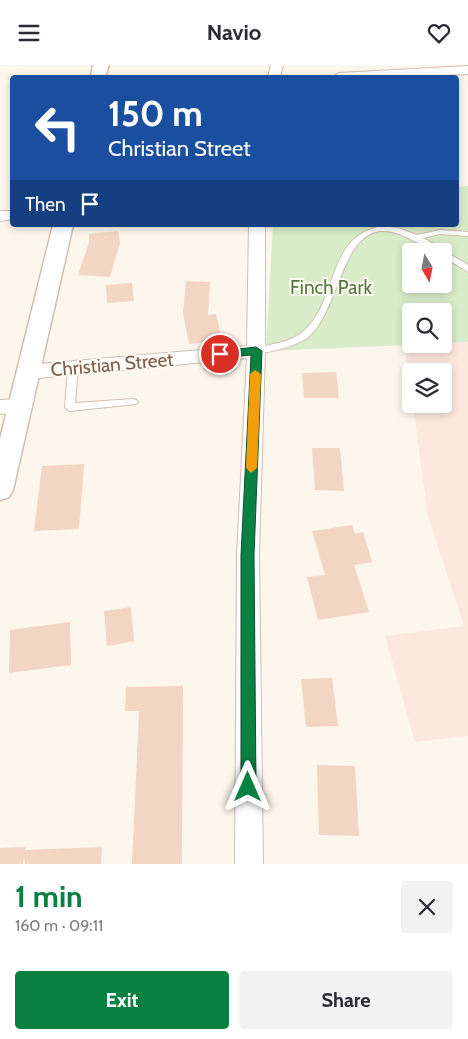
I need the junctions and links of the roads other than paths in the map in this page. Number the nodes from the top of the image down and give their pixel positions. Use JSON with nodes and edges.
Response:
{"nodes":[{"id":1,"x":468,"y":70,"type":"edge"},
{"id":2,"x":376,"y":75,"type":"edge"},
{"id":3,"x":63,"y":227,"type":"edge"},
{"id":4,"x":258,"y":227,"type":"edge"},
{"id":5,"x":468,"y":234,"type":"edge"},
{"id":6,"x":418,"y":237,"type":"junction"},
{"id":7,"x":427,"y":243,"type":"edge"},
{"id":8,"x":452,"y":259,"type":"edge"},
{"id":9,"x":468,"y":269,"type":"edge"},
{"id":10,"x":256,"y":351,"type":"junction"},
{"id":11,"x":73,"y":368,"type":"junction"},
{"id":12,"x":28,"y":372,"type":"junction"},
{"id":13,"x":133,"y":402,"type":"dead end"},
{"id":14,"x":10,"y":407,"type":"edge"},
{"id":15,"x":0,"y":490,"type":"edge"},
{"id":16,"x":248,"y":864,"type":"edge"}],
"edges":[{"from":1,"to":2,"type":"street"},
{"from":3,"to":12,"type":"street"},
{"from":4,"to":10,"type":"street"},
{"from":5,"to":6,"type":"lane"},
{"from":6,"to":7,"type":"lane"},
{"from":6,"to":10,"type":"lane"},
{"from":8,"to":9,"type":"lane"},
{"from":10,"to":11,"type":"street","name":"Christian Street"},
{"from":10,"to":16,"type":"street"},
{"from":11,"to":12,"type":"street","name":"Christian Street"},
{"from":11,"to":13,"type":"lane"},
{"from":12,"to":14,"type":"street"},
{"from":14,"to":15,"type":"street"}]}
